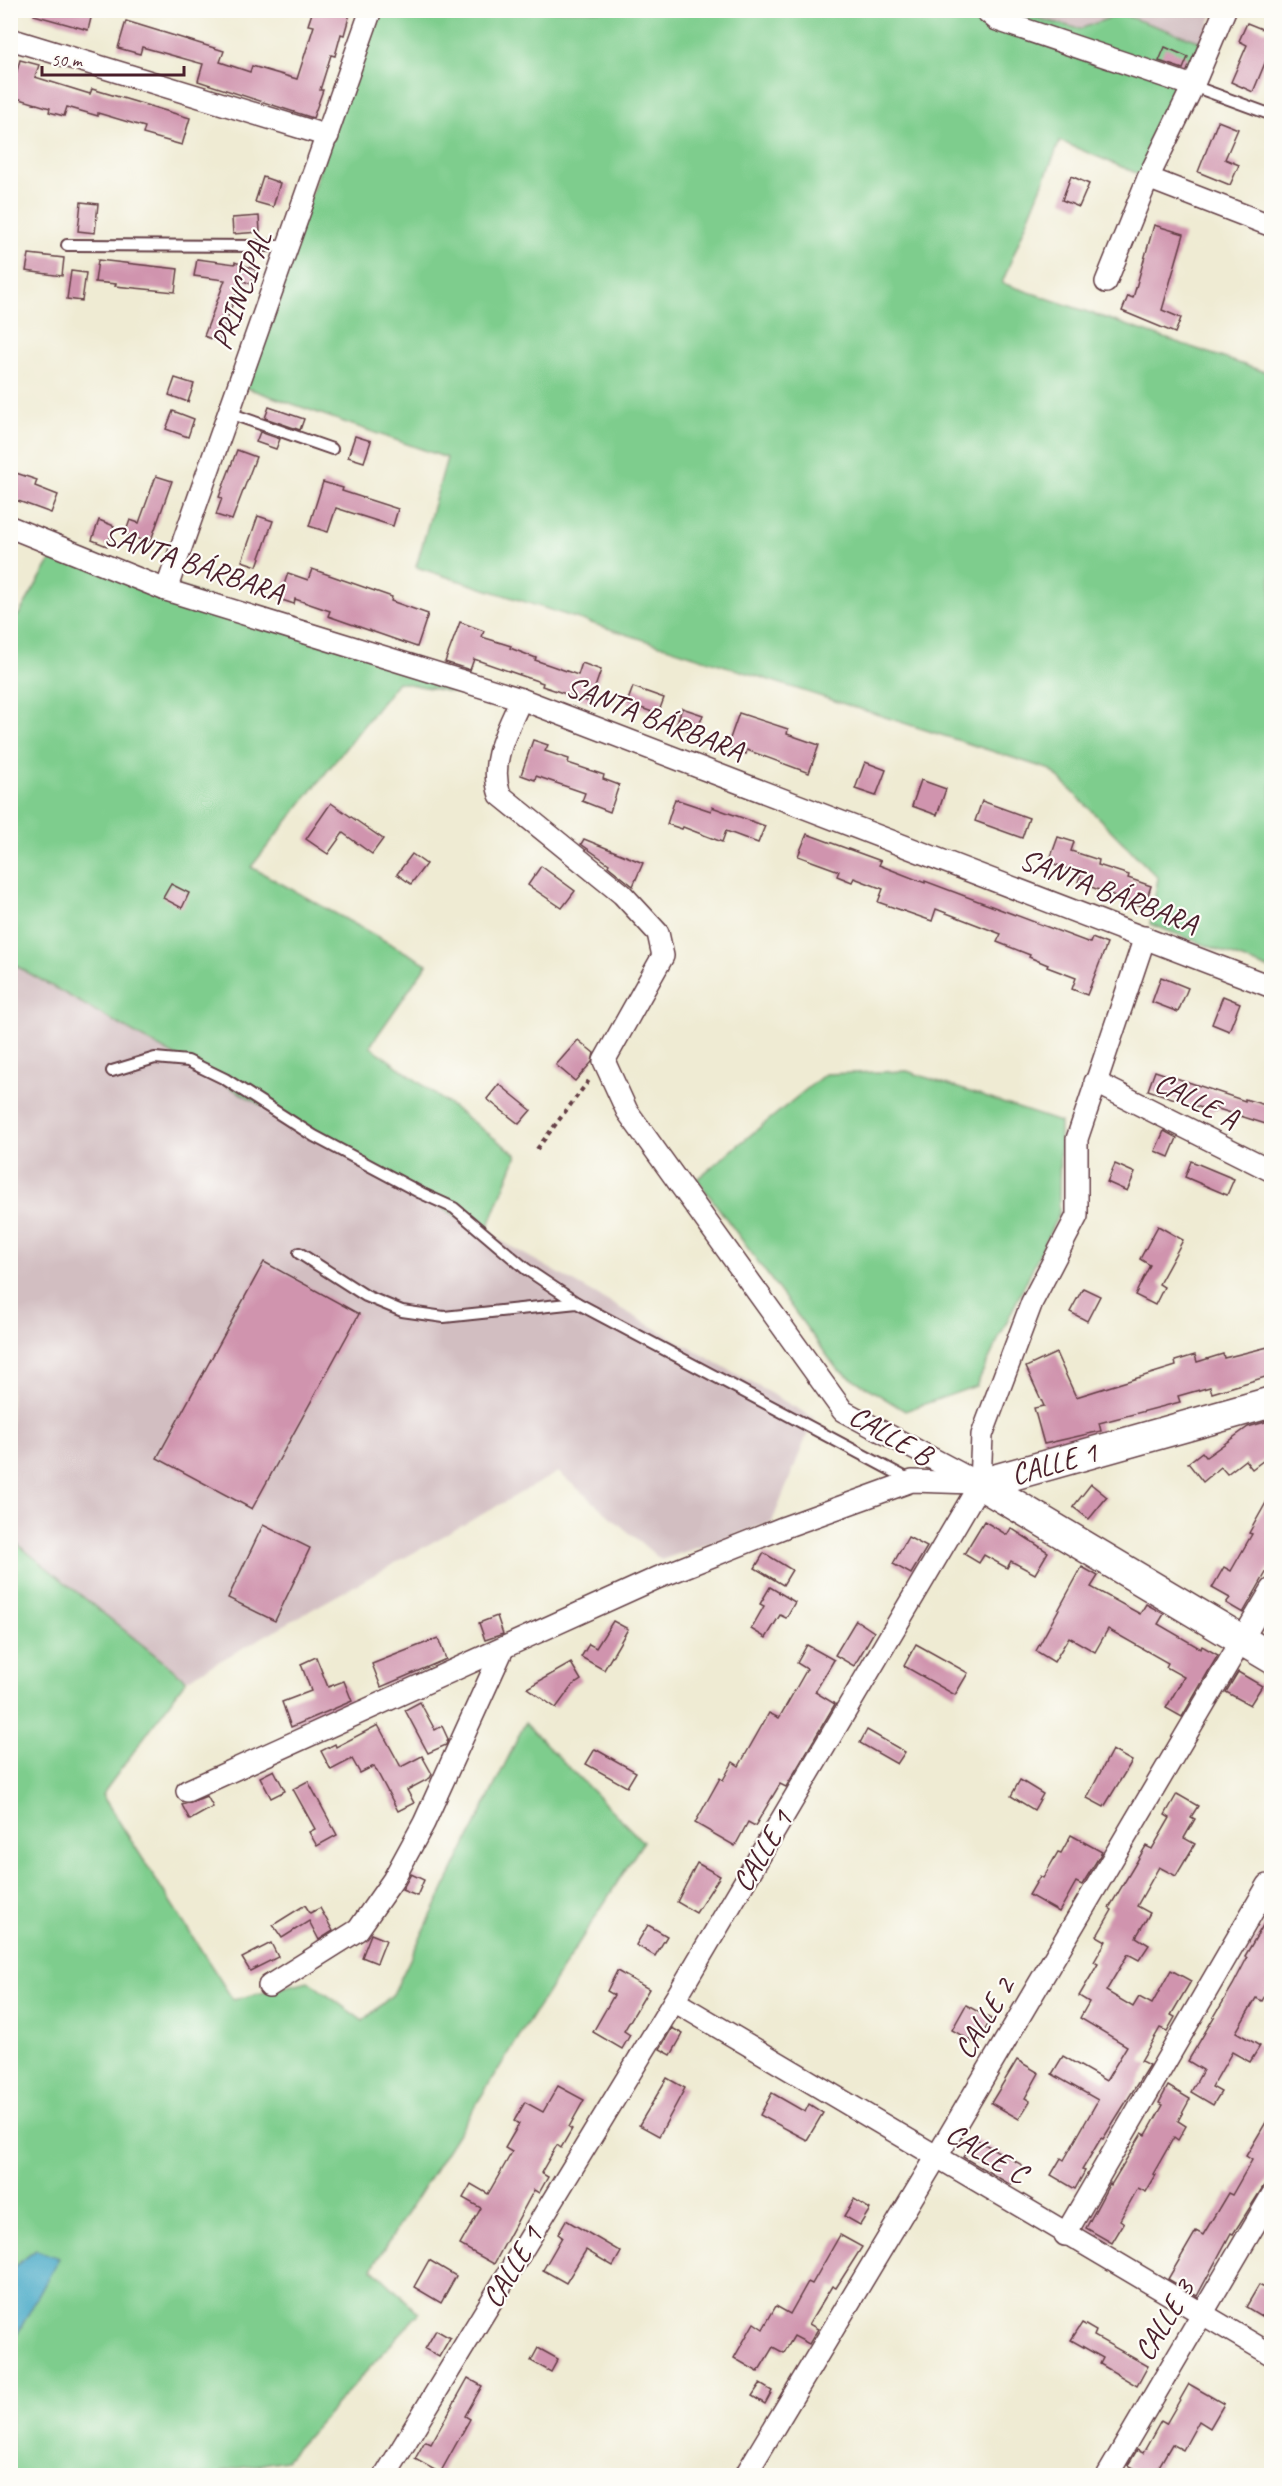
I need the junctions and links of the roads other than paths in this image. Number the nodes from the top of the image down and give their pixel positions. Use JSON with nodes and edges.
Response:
{"nodes":[{"id":1,"x":371,"y":10,"type":"edge"},
{"id":2,"x":985,"y":10,"type":"edge"},
{"id":3,"x":1225,"y":10,"type":"edge"},
{"id":4,"x":10,"y":39,"type":"edge"},
{"id":5,"x":1193,"y":86,"type":"junction"},
{"id":6,"x":1272,"y":115,"type":"edge"},
{"id":7,"x":328,"y":136,"type":"junction"},
{"id":8,"x":1148,"y":178,"type":"junction"},
{"id":9,"x":1272,"y":226,"type":"edge"},
{"id":10,"x":67,"y":245,"type":"dead end"},
{"id":11,"x":288,"y":246,"type":"junction"},
{"id":12,"x":1106,"y":282,"type":"dead end"},
{"id":13,"x":229,"y":412,"type":"junction"},
{"id":14,"x":332,"y":449,"type":"dead end"},
{"id":15,"x":10,"y":527,"type":"edge"},
{"id":16,"x":166,"y":590,"type":"junction"},
{"id":17,"x":521,"y":699,"type":"junction"},
{"id":18,"x":1145,"y":937,"type":"junction"},
{"id":19,"x":1272,"y":987,"type":"edge"},
{"id":20,"x":111,"y":1071,"type":"dead end"},
{"id":21,"x":1095,"y":1082,"type":"junction"},
{"id":22,"x":1272,"y":1171,"type":"edge"},
{"id":23,"x":299,"y":1253,"type":"dead end"},
{"id":24,"x":577,"y":1303,"type":"junction"},
{"id":25,"x":1272,"y":1402,"type":"edge"},
{"id":26,"x":912,"y":1481,"type":"junction"},
{"id":27,"x":980,"y":1484,"type":"junction"},
{"id":28,"x":1272,"y":1589,"type":"edge"},
{"id":29,"x":1242,"y":1641,"type":"junction"},
{"id":30,"x":503,"y":1649,"type":"junction"},
{"id":31,"x":1272,"y":1658,"type":"edge"},
{"id":32,"x":187,"y":1791,"type":"dead end"},
{"id":33,"x":1268,"y":1885,"type":"dead end"},
{"id":34,"x":269,"y":1986,"type":"dead end"},
{"id":35,"x":674,"y":2001,"type":"junction"},
{"id":36,"x":936,"y":2158,"type":"junction"},
{"id":37,"x":1272,"y":2195,"type":"edge"},
{"id":38,"x":1065,"y":2235,"type":"junction"},
{"id":39,"x":1203,"y":2314,"type":"junction"},
{"id":40,"x":1272,"y":2355,"type":"edge"},
{"id":41,"x":385,"y":2475,"type":"edge"},
{"id":42,"x":745,"y":2475,"type":"edge"},
{"id":43,"x":1107,"y":2475,"type":"edge"}],
"edges":[{"from":1,"to":7,"type":"street","name":"PRINCIPAL"},
{"from":2,"to":5,"type":"street"},
{"from":3,"to":5,"type":"street"},
{"from":4,"to":7,"type":"street"},
{"from":5,"to":6,"type":"lane"},
{"from":5,"to":8,"type":"street"},
{"from":7,"to":11,"type":"street","name":"PRINCIPAL"},
{"from":8,"to":9,"type":"street"},
{"from":8,"to":12,"type":"street"},
{"from":10,"to":11,"type":"lane"},
{"from":11,"to":13,"type":"street","name":"PRINCIPAL"},
{"from":13,"to":14,"type":"lane"},
{"from":13,"to":16,"type":"street","name":"PRINCIPAL"},
{"from":15,"to":16,"type":"street","name":"SANTA BÁRBARA"},
{"from":16,"to":17,"type":"street","name":"SANTA BÁRBARA"},
{"from":17,"to":18,"type":"street","name":"SANTA BÁRBARA"},
{"from":17,"to":27,"type":"street","name":"CALLE B"},
{"from":18,"to":19,"type":"street","name":"SANTA BÁRBARA"},
{"from":18,"to":21,"type":"street"},
{"from":20,"to":24,"type":"lane"},
{"from":21,"to":22,"type":"street","name":"CALLE A"},
{"from":21,"to":27,"type":"street"},
{"from":23,"to":24,"type":"lane"},
{"from":24,"to":26,"type":"lane"},
{"from":25,"to":27,"type":"street","name":"CALLE 1"},
{"from":26,"to":27,"type":"street"},
{"from":26,"to":30,"type":"street"},
{"from":27,"to":29,"type":"street","name":"CALLE B"},
{"from":27,"to":35,"type":"street","name":"CALLE 1"},
{"from":28,"to":29,"type":"street","name":"CALLE 2"},
{"from":29,"to":31,"type":"street","name":"CALLE B"},
{"from":29,"to":36,"type":"street","name":"CALLE 2"},
{"from":30,"to":32,"type":"street"},
{"from":30,"to":34,"type":"street"},
{"from":33,"to":38,"type":"street"},
{"from":35,"to":36,"type":"street","name":"CALLE C"},
{"from":35,"to":41,"type":"street","name":"CALLE 1"},
{"from":36,"to":38,"type":"street","name":"CALLE C"},
{"from":36,"to":42,"type":"street","name":"CALLE 2"},
{"from":37,"to":39,"type":"street","name":"CALLE 3"},
{"from":38,"to":39,"type":"street","name":"CALLE C"},
{"from":39,"to":40,"type":"street","name":"CALLE C"},
{"from":39,"to":43,"type":"street","name":"CALLE 3"}]}
